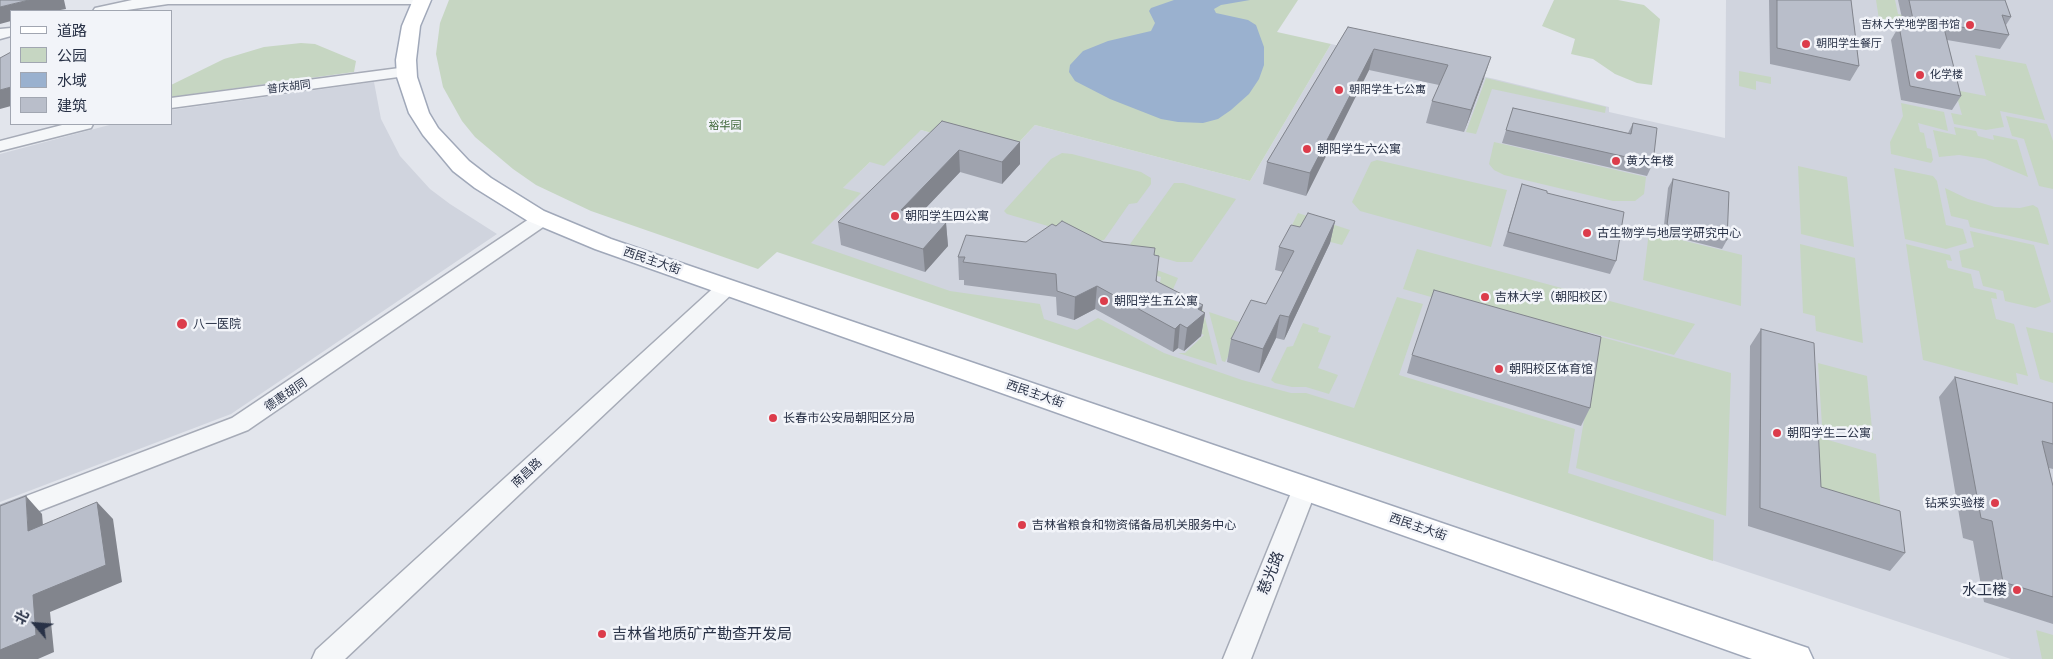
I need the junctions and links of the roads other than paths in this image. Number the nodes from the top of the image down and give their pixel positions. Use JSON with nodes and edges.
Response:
{"nodes":[{"id":1,"x":422,"y":0,"type":"edge"},
{"id":2,"x":105,"y":10,"type":"edge"},
{"id":3,"x":407,"y":72,"type":"junction"},
{"id":4,"x":172,"y":103,"type":"edge"},
{"id":5,"x":81,"y":125,"type":"edge"},
{"id":6,"x":0,"y":146,"type":"edge"},
{"id":7,"x":542,"y":219,"type":"junction"},
{"id":8,"x":727,"y":287,"type":"junction"},
{"id":9,"x":1305,"y":488,"type":"junction"},
{"id":10,"x":0,"y":516,"type":"edge"},
{"id":11,"x":326,"y":659,"type":"edge"},
{"id":12,"x":1237,"y":659,"type":"edge"},
{"id":13,"x":1796,"y":659,"type":"edge"}],
"edges":[{"from":1,"to":2,"type":"street"},
{"from":1,"to":3,"type":"main road","name":"西民主大街"},
{"from":3,"to":4,"type":"street","name":"普庆胡同"},
{"from":3,"to":7,"type":"main road","name":"西民主大街"},
{"from":5,"to":6,"type":"street"},
{"from":7,"to":8,"type":"main road","name":"西民主大街"},
{"from":7,"to":10,"type":"street","name":"德惠胡同"},
{"from":8,"to":9,"type":"main road","name":"西民主大街"},
{"from":8,"to":11,"type":"street","name":"南昌路"},
{"from":9,"to":12,"type":"street","name":"慈光路"},
{"from":9,"to":13,"type":"main road","name":"西民主大街"}]}
